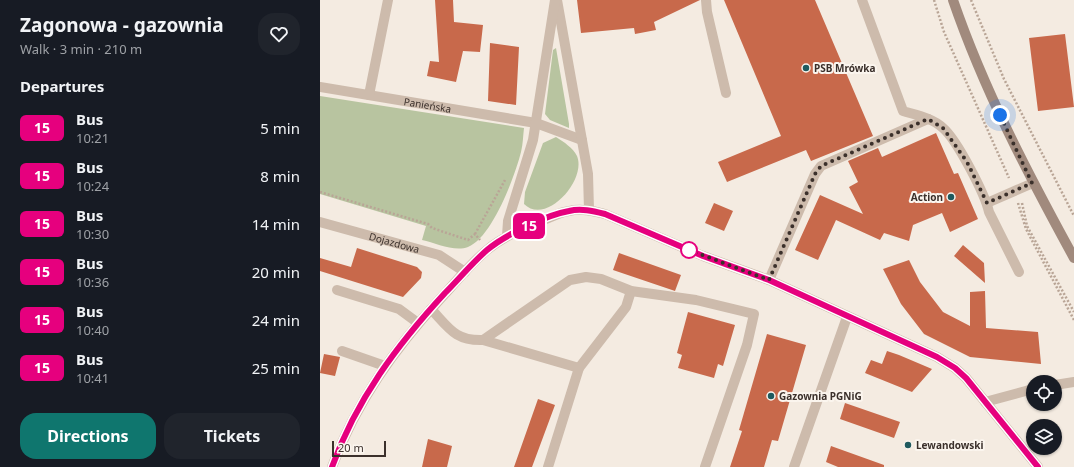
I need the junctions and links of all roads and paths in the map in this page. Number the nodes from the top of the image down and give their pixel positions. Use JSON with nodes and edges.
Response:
{"nodes":[{"id":1,"x":388,"y":0,"type":"edge"},
{"id":2,"x":556,"y":0,"type":"edge"},
{"id":3,"x":706,"y":0,"type":"edge"},
{"id":4,"x":862,"y":0,"type":"edge"},
{"id":5,"x":934,"y":0,"type":"edge"},
{"id":6,"x":938,"y":0,"type":"edge"},
{"id":7,"x":953,"y":0,"type":"edge"},
{"id":8,"x":971,"y":0,"type":"edge"},
{"id":9,"x":320,"y":87,"type":"edge"},
{"id":10,"x":726,"y":93,"type":"dead end"},
{"id":11,"x":369,"y":95,"type":"junction"},
{"id":12,"x":928,"y":119,"type":"junction"},
{"id":13,"x":536,"y":123,"type":"junction"},
{"id":14,"x":582,"y":140,"type":"junction"},
{"id":15,"x":1009,"y":168,"type":"dead end"},
{"id":16,"x":506,"y":177,"type":"dead end"},
{"id":17,"x":1032,"y":183,"type":"junction"},
{"id":18,"x":1017,"y":190,"type":"junction"},
{"id":19,"x":320,"y":192,"type":"edge"},
{"id":20,"x":987,"y":203,"type":"junction"},
{"id":21,"x":589,"y":210,"type":"junction"},
{"id":22,"x":1074,"y":216,"type":"edge"},
{"id":23,"x":320,"y":222,"type":"edge"},
{"id":24,"x":475,"y":234,"type":"junction"},
{"id":25,"x":507,"y":236,"type":"junction"},
{"id":26,"x":488,"y":250,"type":"junction"},
{"id":27,"x":1074,"y":258,"type":"edge"},
{"id":28,"x":465,"y":272,"type":"junction"},
{"id":29,"x":1019,"y":272,"type":"dead end"},
{"id":30,"x":769,"y":280,"type":"junction"},
{"id":31,"x":337,"y":290,"type":"dead end"},
{"id":32,"x":631,"y":291,"type":"junction"},
{"id":33,"x":431,"y":309,"type":"junction"},
{"id":34,"x":1074,"y":312,"type":"edge"},
{"id":35,"x":847,"y":317,"type":"junction"},
{"id":36,"x":1074,"y":320,"type":"edge"},
{"id":37,"x":418,"y":323,"type":"junction"},
{"id":38,"x":483,"y":340,"type":"junction"},
{"id":39,"x":342,"y":351,"type":"dead end"},
{"id":40,"x":385,"y":366,"type":"junction"},
{"id":41,"x":579,"y":368,"type":"junction"},
{"id":42,"x":1074,"y":382,"type":"edge"},
{"id":43,"x":1062,"y":384,"type":"edge"},
{"id":44,"x":1026,"y":391,"type":"edge"},
{"id":45,"x":985,"y":402,"type":"junction"},
{"id":46,"x":332,"y":467,"type":"edge"},
{"id":47,"x":548,"y":467,"type":"edge"},
{"id":48,"x":705,"y":467,"type":"edge"},
{"id":49,"x":794,"y":467,"type":"edge"},
{"id":50,"x":1038,"y":467,"type":"edge"}],
"edges":[{"from":1,"to":11,"type":"street"},
{"from":2,"to":13,"type":"street"},
{"from":2,"to":14,"type":"street"},
{"from":3,"to":10,"type":"street"},
{"from":4,"to":12,"type":"street"},
{"from":5,"to":18,"type":"path"},
{"from":6,"to":15,"type":"path"},
{"from":7,"to":17,"type":"main road"},
{"from":8,"to":22,"type":"path"},
{"from":9,"to":11,"type":"street","name":"Panieńska"},
{"from":11,"to":13,"type":"street","name":"Panieńska"},
{"from":12,"to":20,"type":"street"},
{"from":12,"to":30,"type":"street"},
{"from":13,"to":14,"type":"street","name":"Panieńska"},
{"from":13,"to":25,"type":"street"},
{"from":14,"to":21,"type":"street"},
{"from":16,"to":24,"type":"path"},
{"from":17,"to":18,"type":"street"},
{"from":17,"to":27,"type":"main road"},
{"from":18,"to":20,"type":"street"},
{"from":18,"to":34,"type":"path"},
{"from":18,"to":36,"type":"path"},
{"from":19,"to":24,"type":"path"},
{"from":20,"to":29,"type":"street"},
{"from":21,"to":25,"type":"street"},
{"from":21,"to":30,"type":"street"},
{"from":23,"to":28,"type":"street","name":"Dojazdowa"},
{"from":24,"to":26,"type":"path"},
{"from":25,"to":26,"type":"street"},
{"from":26,"to":28,"type":"street"},
{"from":28,"to":33,"type":"street"},
{"from":30,"to":35,"type":"street"},
{"from":31,"to":37,"type":"street"},
{"from":32,"to":38,"type":"street"},
{"from":32,"to":41,"type":"street"},
{"from":32,"to":48,"type":"street"},
{"from":33,"to":37,"type":"street"},
{"from":33,"to":38,"type":"street"},
{"from":35,"to":45,"type":"street"},
{"from":35,"to":49,"type":"street"},
{"from":37,"to":40,"type":"street"},
{"from":38,"to":41,"type":"street"},
{"from":39,"to":40,"type":"street"},
{"from":40,"to":46,"type":"street"},
{"from":41,"to":47,"type":"street"},
{"from":42,"to":43,"type":"street"},
{"from":44,"to":45,"type":"street"},
{"from":45,"to":50,"type":"street"}]}
